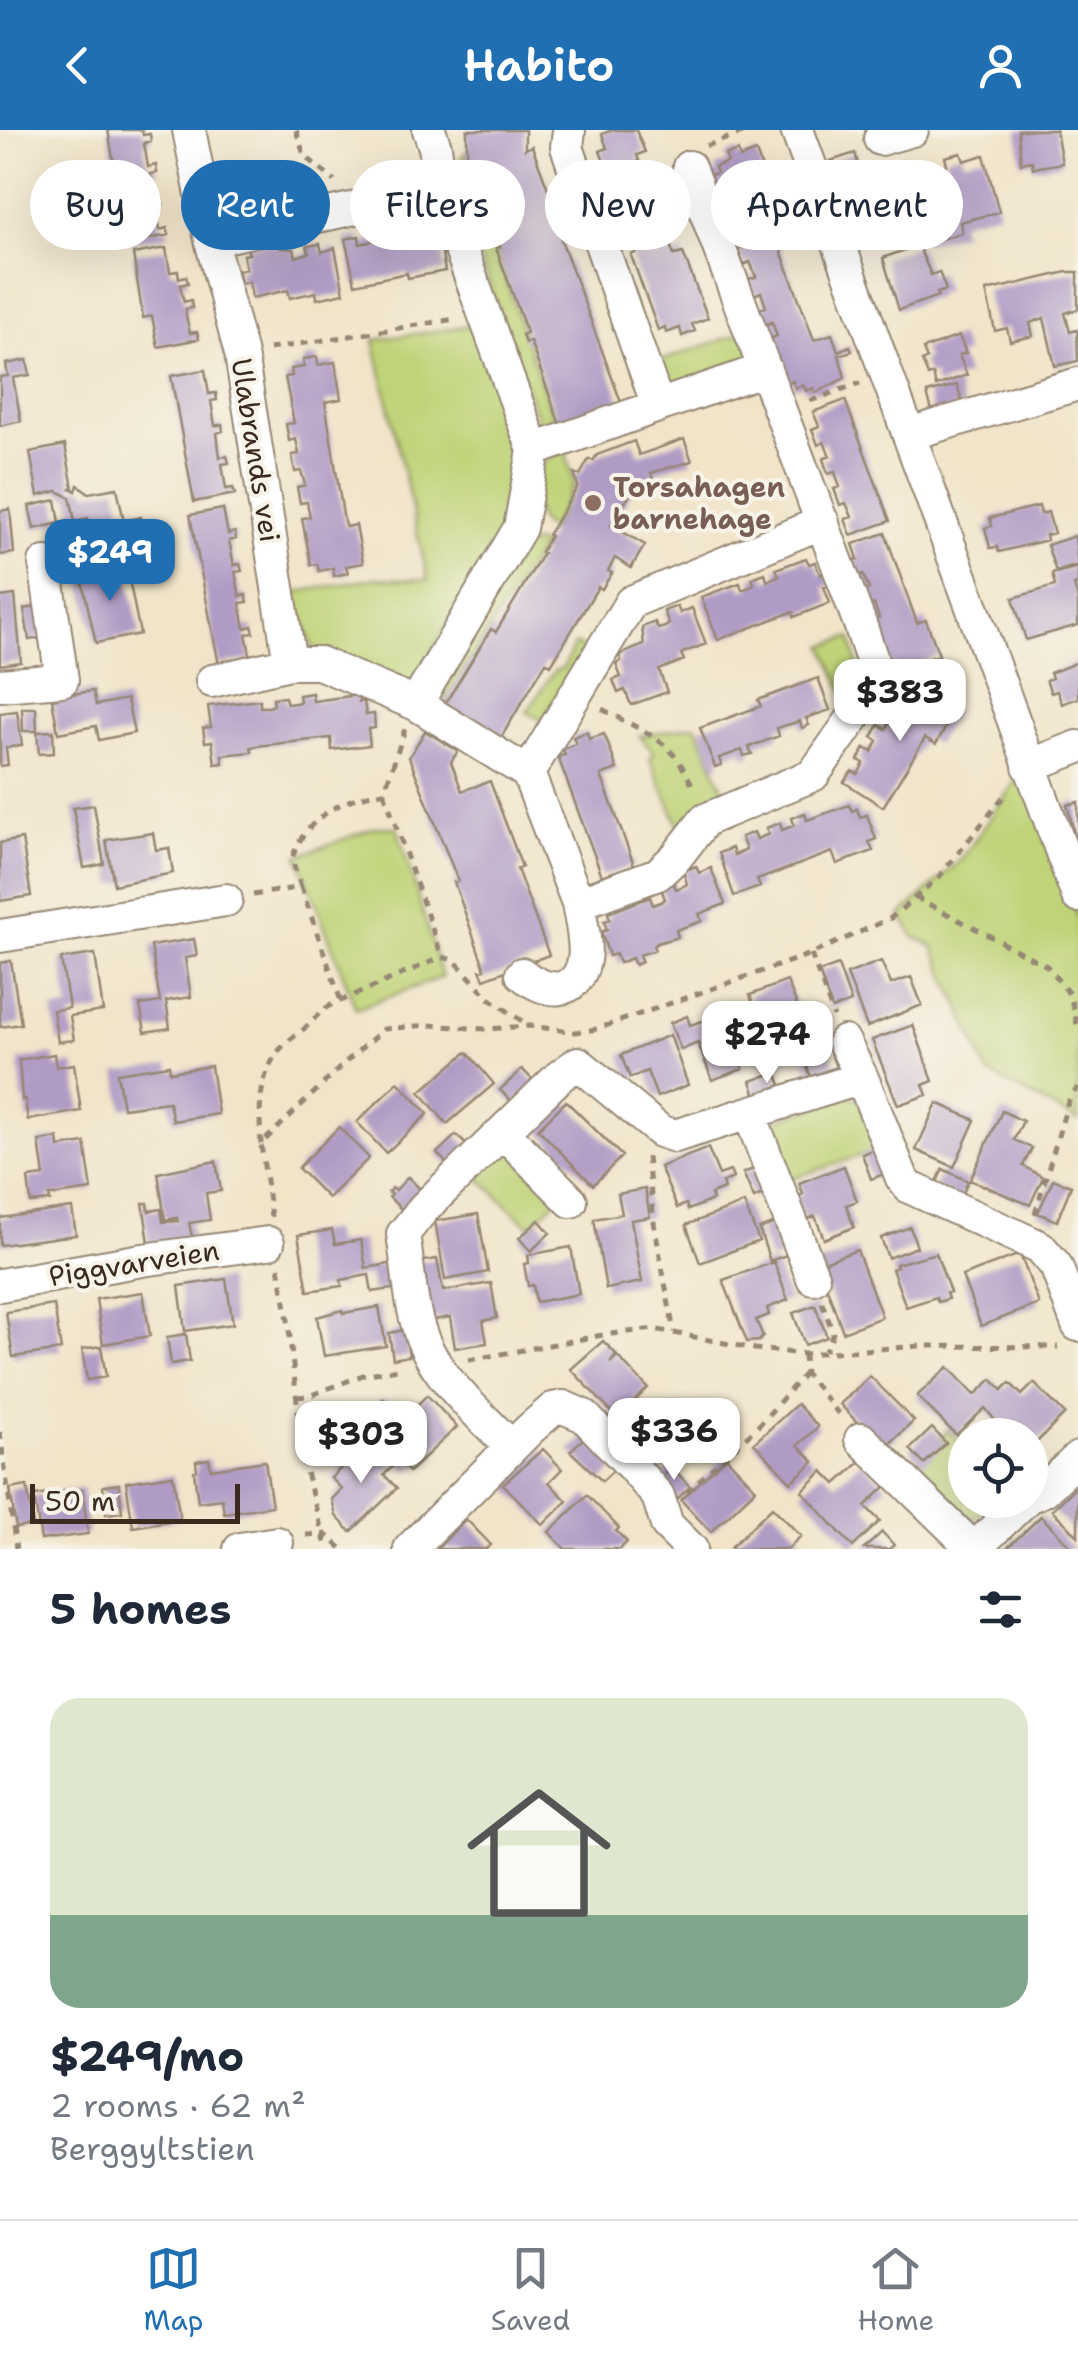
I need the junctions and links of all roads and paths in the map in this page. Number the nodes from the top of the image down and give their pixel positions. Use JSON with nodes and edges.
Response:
{"nodes":[{"id":1,"x":190,"y":130,"type":"edge"},
{"id":2,"x":296,"y":130,"type":"edge"},
{"id":3,"x":429,"y":130,"type":"edge"},
{"id":4,"x":569,"y":130,"type":"edge"},
{"id":5,"x":750,"y":130,"type":"edge"},
{"id":6,"x":797,"y":130,"type":"edge"},
{"id":7,"x":912,"y":130,"type":"edge"},
{"id":8,"x":880,"y":138,"type":"dead end"},
{"id":9,"x":696,"y":157,"type":"joint"},
{"id":10,"x":195,"y":160,"type":"edge"},
{"id":11,"x":437,"y":160,"type":"edge"},
{"id":12,"x":350,"y":208,"type":"joint"},
{"id":13,"x":330,"y":213,"type":"edge"},
{"id":14,"x":213,"y":250,"type":"edge"},
{"id":15,"x":462,"y":250,"type":"edge"},
{"id":16,"x":484,"y":310,"type":"junction"},
{"id":17,"x":241,"y":354,"type":"junction"},
{"id":18,"x":765,"y":369,"type":"junction"},
{"id":19,"x":887,"y":374,"type":"junction"},
{"id":20,"x":1078,"y":384,"type":"edge"},
{"id":21,"x":658,"y":406,"type":"junction"},
{"id":22,"x":781,"y":411,"type":"junction"},
{"id":23,"x":909,"y":434,"type":"junction"},
{"id":24,"x":534,"y":450,"type":"junction"},
{"id":25,"x":823,"y":522,"type":"junction"},
{"id":26,"x":44,"y":563,"type":"dead end"},
{"id":27,"x":290,"y":663,"type":"junction"},
{"id":28,"x":212,"y":681,"type":"dead end"},
{"id":29,"x":0,"y":685,"type":"edge"},
{"id":30,"x":578,"y":694,"type":"junction"},
{"id":31,"x":416,"y":704,"type":"junction"},
{"id":32,"x":1078,"y":748,"type":"edge"},
{"id":33,"x":1029,"y":766,"type":"junction"},
{"id":34,"x":528,"y":773,"type":"junction"},
{"id":35,"x":384,"y":792,"type":"junction"},
{"id":36,"x":705,"y":820,"type":"junction"},
{"id":37,"x":301,"y":887,"type":"junction"},
{"id":38,"x":1078,"y":896,"type":"edge"},
{"id":39,"x":915,"y":897,"type":"junction"},
{"id":40,"x":226,"y":900,"type":"joint"},
{"id":41,"x":578,"y":903,"type":"junction"},
{"id":42,"x":0,"y":936,"type":"edge"},
{"id":43,"x":811,"y":954,"type":"junction"},
{"id":44,"x":442,"y":957,"type":"junction"},
{"id":45,"x":522,"y":974,"type":"dead end"},
{"id":46,"x":341,"y":1002,"type":"junction"},
{"id":47,"x":530,"y":1026,"type":"junction"},
{"id":48,"x":1078,"y":1028,"type":"edge"},
{"id":49,"x":844,"y":1042,"type":"joint"},
{"id":50,"x":862,"y":1078,"type":"junction"},
{"id":51,"x":1078,"y":1087,"type":"edge"},
{"id":52,"x":750,"y":1114,"type":"junction"},
{"id":53,"x":504,"y":1132,"type":"junction"},
{"id":54,"x":660,"y":1132,"type":"junction"},
{"id":55,"x":261,"y":1144,"type":"junction"},
{"id":56,"x":571,"y":1201,"type":"dead end"},
{"id":57,"x":1028,"y":1241,"type":"junction"},
{"id":58,"x":273,"y":1243,"type":"junction"},
{"id":59,"x":812,"y":1278,"type":"joint"},
{"id":60,"x":0,"y":1285,"type":"edge"},
{"id":61,"x":674,"y":1332,"type":"junction"},
{"id":62,"x":1069,"y":1336,"type":"edge"},
{"id":63,"x":825,"y":1351,"type":"junction"},
{"id":64,"x":804,"y":1354,"type":"junction"},
{"id":65,"x":437,"y":1366,"type":"junction"},
{"id":66,"x":805,"y":1373,"type":"junction"},
{"id":67,"x":297,"y":1398,"type":"junction"},
{"id":68,"x":0,"y":1432,"type":"edge"},
{"id":69,"x":861,"y":1438,"type":"joint"},
{"id":70,"x":512,"y":1447,"type":"junction"},
{"id":71,"x":1078,"y":1458,"type":"edge"},
{"id":72,"x":1048,"y":1486,"type":"edge"},
{"id":73,"x":680,"y":1500,"type":"dead end"},
{"id":74,"x":1007,"y":1518,"type":"edge"},
{"id":75,"x":326,"y":1534,"type":"junction"},
{"id":76,"x":277,"y":1543,"type":"joint"},
{"id":77,"x":16,"y":1549,"type":"edge"},
{"id":78,"x":240,"y":1549,"type":"edge"},
{"id":79,"x":327,"y":1549,"type":"edge"},
{"id":80,"x":342,"y":1549,"type":"edge"},
{"id":81,"x":410,"y":1549,"type":"edge"},
{"id":82,"x":691,"y":1549,"type":"edge"},
{"id":83,"x":974,"y":1549,"type":"edge"}],
"edges":[{"from":1,"to":10,"type":"street","name":"Ulabrands vei"},
{"from":2,"to":12,"type":"path"},
{"from":3,"to":11,"type":"street"},
{"from":4,"to":21,"type":"street"},
{"from":5,"to":9,"type":"path"},
{"from":6,"to":19,"type":"street"},
{"from":7,"to":8,"type":"street"},
{"from":9,"to":18,"type":"street"},
{"from":12,"to":13,"type":"street"},
{"from":14,"to":17,"type":"street","name":"Ulabrands vei"},
{"from":15,"to":16,"type":"street"},
{"from":16,"to":17,"type":"path"},
{"from":16,"to":24,"type":"street"},
{"from":17,"to":27,"type":"street","name":"Ulabrands vei"},
{"from":18,"to":21,"type":"street"},
{"from":18,"to":22,"type":"street"},
{"from":19,"to":22,"type":"path"},
{"from":19,"to":23,"type":"street"},
{"from":20,"to":23,"type":"street"},
{"from":21,"to":24,"type":"street"},
{"from":22,"to":25,"type":"street"},
{"from":23,"to":33,"type":"street"},
{"from":24,"to":31,"type":"street"},
{"from":25,"to":30,"type":"street"},
{"from":25,"to":36,"type":"street"},
{"from":26,"to":29,"type":"street"},
{"from":27,"to":28,"type":"street"},
{"from":27,"to":31,"type":"street"},
{"from":30,"to":34,"type":"street"},
{"from":30,"to":36,"type":"path"},
{"from":31,"to":34,"type":"street"},
{"from":31,"to":35,"type":"path"},
{"from":32,"to":33,"type":"street"},
{"from":33,"to":38,"type":"street"},
{"from":33,"to":39,"type":"path"},
{"from":34,"to":41,"type":"street"},
{"from":35,"to":37,"type":"path"},
{"from":35,"to":44,"type":"path"},
{"from":36,"to":41,"type":"street"},
{"from":37,"to":40,"type":"path"},
{"from":37,"to":46,"type":"path"},
{"from":39,"to":43,"type":"path"},
{"from":39,"to":48,"type":"path"},
{"from":40,"to":42,"type":"street"},
{"from":41,"to":45,"type":"street"},
{"from":43,"to":47,"type":"path"},
{"from":43,"to":49,"type":"path"},
{"from":44,"to":46,"type":"path"},
{"from":44,"to":47,"type":"path"},
{"from":46,"to":55,"type":"path"},
{"from":47,"to":55,"type":"path"},
{"from":49,"to":50,"type":"street"},
{"from":50,"to":52,"type":"street"},
{"from":50,"to":57,"type":"street"},
{"from":51,"to":57,"type":"path"},
{"from":52,"to":54,"type":"street"},
{"from":52,"to":59,"type":"street"},
{"from":53,"to":54,"type":"street"},
{"from":53,"to":56,"type":"street"},
{"from":53,"to":65,"type":"street"},
{"from":54,"to":61,"type":"path"},
{"from":55,"to":58,"type":"path"},
{"from":57,"to":62,"type":"street"},
{"from":58,"to":60,"type":"street","name":"Piggvarveien"},
{"from":58,"to":67,"type":"path"},
{"from":59,"to":63,"type":"path"},
{"from":61,"to":64,"type":"path"},
{"from":61,"to":65,"type":"path"},
{"from":62,"to":63,"type":"path"},
{"from":63,"to":64,"type":"path"},
{"from":64,"to":66,"type":"path"},
{"from":65,"to":67,"type":"path"},
{"from":65,"to":70,"type":"street"},
{"from":66,"to":69,"type":"path"},
{"from":66,"to":73,"type":"path"},
{"from":67,"to":75,"type":"path"},
{"from":68,"to":77,"type":"path"},
{"from":69,"to":83,"type":"street"},
{"from":70,"to":81,"type":"street"},
{"from":70,"to":82,"type":"street"},
{"from":71,"to":72,"type":"street"},
{"from":74,"to":83,"type":"street"},
{"from":75,"to":76,"type":"path"},
{"from":75,"to":79,"type":"path"},
{"from":75,"to":80,"type":"path"},
{"from":76,"to":78,"type":"street"}]}
